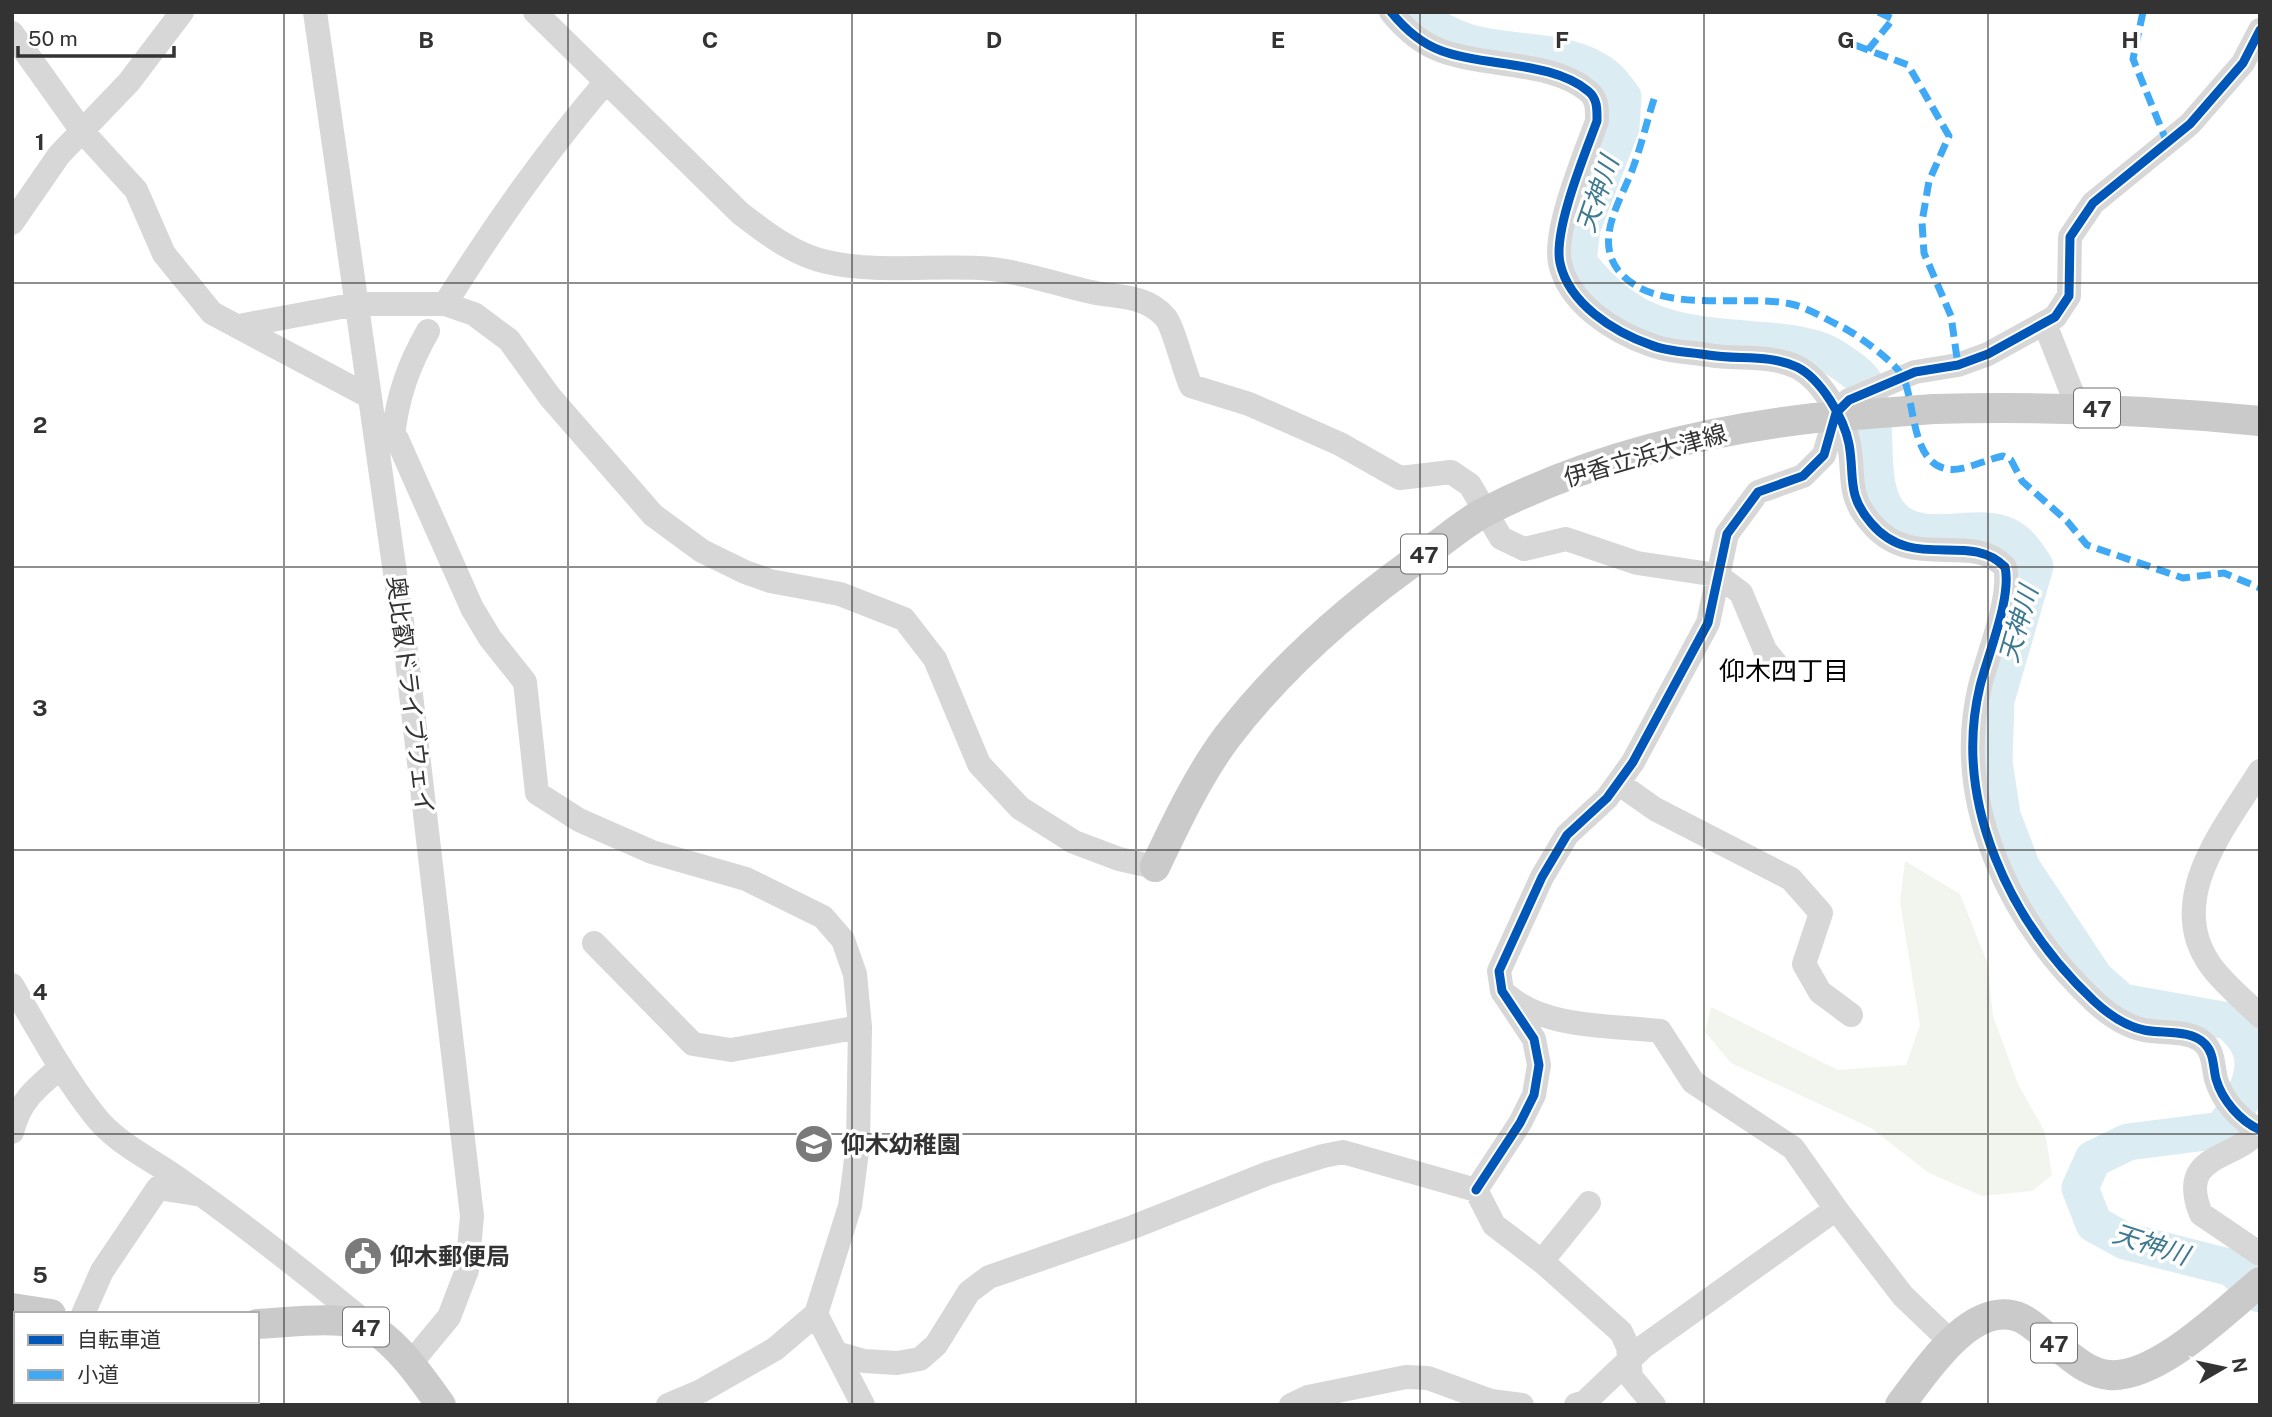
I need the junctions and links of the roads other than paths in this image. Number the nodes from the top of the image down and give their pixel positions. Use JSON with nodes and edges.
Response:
{"nodes":[{"id":1,"x":182,"y":12,"type":"edge"},
{"id":2,"x":315,"y":12,"type":"edge"},
{"id":3,"x":535,"y":12,"type":"edge"},
{"id":4,"x":1391,"y":12,"type":"edge"},
{"id":5,"x":2260,"y":30,"type":"edge"},
{"id":6,"x":12,"y":33,"type":"edge"},
{"id":7,"x":605,"y":83,"type":"junction"},
{"id":8,"x":82,"y":131,"type":"junction"},
{"id":9,"x":12,"y":223,"type":"edge"},
{"id":10,"x":357,"y":304,"type":"junction"},
{"id":11,"x":445,"y":304,"type":"junction"},
{"id":12,"x":2045,"y":324,"type":"junction"},
{"id":13,"x":239,"y":327,"type":"junction"},
{"id":14,"x":428,"y":331,"type":"dead end"},
{"id":15,"x":370,"y":397,"type":"junction"},
{"id":16,"x":2078,"y":408,"type":"junction"},
{"id":17,"x":1833,"y":410,"type":"junction"},
{"id":18,"x":2260,"y":421,"type":"edge"},
{"id":19,"x":384,"y":434,"type":"junction"},
{"id":20,"x":1484,"y":512,"type":"junction"},
{"id":21,"x":1717,"y":575,"type":"junction"},
{"id":22,"x":1778,"y":666,"type":"dead end"},
{"id":23,"x":2260,"y":771,"type":"edge"},
{"id":24,"x":1618,"y":783,"type":"junction"},
{"id":25,"x":1155,"y":867,"type":"joint"},
{"id":26,"x":594,"y":943,"type":"dead end"},
{"id":27,"x":12,"y":985,"type":"edge"},
{"id":28,"x":1502,"y":991,"type":"junction"},
{"id":29,"x":1851,"y":1015,"type":"dead end"},
{"id":30,"x":2260,"y":1016,"type":"edge"},
{"id":31,"x":860,"y":1027,"type":"junction"},
{"id":32,"x":61,"y":1067,"type":"junction"},
{"id":33,"x":2256,"y":1128,"type":"edge"},
{"id":34,"x":12,"y":1132,"type":"edge"},
{"id":35,"x":1476,"y":1190,"type":"junction"},
{"id":36,"x":198,"y":1194,"type":"junction"},
{"id":37,"x":1589,"y":1203,"type":"dead end"},
{"id":38,"x":1836,"y":1209,"type":"junction"},
{"id":39,"x":2260,"y":1254,"type":"edge"},
{"id":40,"x":1542,"y":1261,"type":"junction"},
{"id":41,"x":2260,"y":1282,"type":"edge"},
{"id":42,"x":12,"y":1308,"type":"edge"},
{"id":43,"x":38,"y":1312,"type":"edge"},
{"id":44,"x":84,"y":1312,"type":"edge"},
{"id":45,"x":816,"y":1314,"type":"junction"},
{"id":46,"x":259,"y":1324,"type":"edge"},
{"id":47,"x":374,"y":1330,"type":"junction"},
{"id":48,"x":1950,"y":1341,"type":"junction"},
{"id":49,"x":836,"y":1353,"type":"junction"},
{"id":50,"x":1627,"y":1362,"type":"junction"},
{"id":51,"x":410,"y":1364,"type":"junction"},
{"id":52,"x":441,"y":1405,"type":"edge"},
{"id":53,"x":668,"y":1405,"type":"edge"},
{"id":54,"x":863,"y":1405,"type":"edge"},
{"id":55,"x":1291,"y":1405,"type":"edge"},
{"id":56,"x":1522,"y":1405,"type":"edge"},
{"id":57,"x":1576,"y":1405,"type":"edge"},
{"id":58,"x":1654,"y":1405,"type":"edge"},
{"id":59,"x":1899,"y":1405,"type":"edge"}],
"edges":[{"from":1,"to":8,"type":"street"},
{"from":2,"to":10,"type":"street","name":"奥比叡ドライブウェイ"},
{"from":3,"to":7,"type":"street"},
{"from":4,"to":17,"type":"street"},
{"from":5,"to":12,"type":"street"},
{"from":6,"to":8,"type":"street"},
{"from":7,"to":11,"type":"street"},
{"from":7,"to":20,"type":"street"},
{"from":8,"to":9,"type":"street"},
{"from":8,"to":13,"type":"street"},
{"from":10,"to":11,"type":"street"},
{"from":10,"to":13,"type":"street"},
{"from":10,"to":15,"type":"street","name":"奥比叡ドライブウェイ"},
{"from":11,"to":25,"type":"street"},
{"from":12,"to":16,"type":"street"},
{"from":12,"to":17,"type":"street"},
{"from":13,"to":15,"type":"street"},
{"from":14,"to":19,"type":"street"},
{"from":15,"to":19,"type":"street","name":"奥比叡ドライブウェイ"},
{"from":16,"to":17,"type":"main road","name":"伊香立浜大津線","number":"47","bridge":true},
{"from":16,"to":18,"type":"main road","name":"伊香立浜大津線","number":"47"},
{"from":17,"to":20,"type":"main road","name":"伊香立浜大津線","number":"47"},
{"from":17,"to":21,"type":"street"},
{"from":17,"to":33,"type":"street"},
{"from":19,"to":31,"type":"street"},
{"from":19,"to":51,"type":"street","name":"奥比叡ドライブウェイ"},
{"from":20,"to":21,"type":"street"},
{"from":20,"to":25,"type":"main road","name":"伊香立浜大津線","number":"47"},
{"from":21,"to":22,"type":"street"},
{"from":21,"to":24,"type":"street"},
{"from":23,"to":30,"type":"street"},
{"from":24,"to":28,"type":"street"},
{"from":24,"to":29,"type":"street"},
{"from":26,"to":31,"type":"street"},
{"from":27,"to":32,"type":"street"},
{"from":28,"to":35,"type":"street"},
{"from":28,"to":38,"type":"street"},
{"from":31,"to":45,"type":"street"},
{"from":32,"to":34,"type":"street"},
{"from":32,"to":36,"type":"street"},
{"from":33,"to":39,"type":"street"},
{"from":35,"to":40,"type":"street"},
{"from":35,"to":49,"type":"street"},
{"from":36,"to":44,"type":"street"},
{"from":36,"to":47,"type":"street"},
{"from":37,"to":40,"type":"street"},
{"from":38,"to":48,"type":"street"},
{"from":38,"to":50,"type":"street"},
{"from":40,"to":50,"type":"street"},
{"from":41,"to":48,"type":"main road","number":"47"},
{"from":42,"to":43,"type":"main road"},
{"from":45,"to":49,"type":"street"},
{"from":45,"to":53,"type":"street"},
{"from":46,"to":47,"type":"main road","number":"47"},
{"from":47,"to":51,"type":"main road","number":"47"},
{"from":48,"to":59,"type":"main road","number":"47"},
{"from":49,"to":54,"type":"street"},
{"from":50,"to":57,"type":"street"},
{"from":50,"to":58,"type":"street"},
{"from":51,"to":52,"type":"main road","number":"47"},
{"from":55,"to":56,"type":"street"}]}
